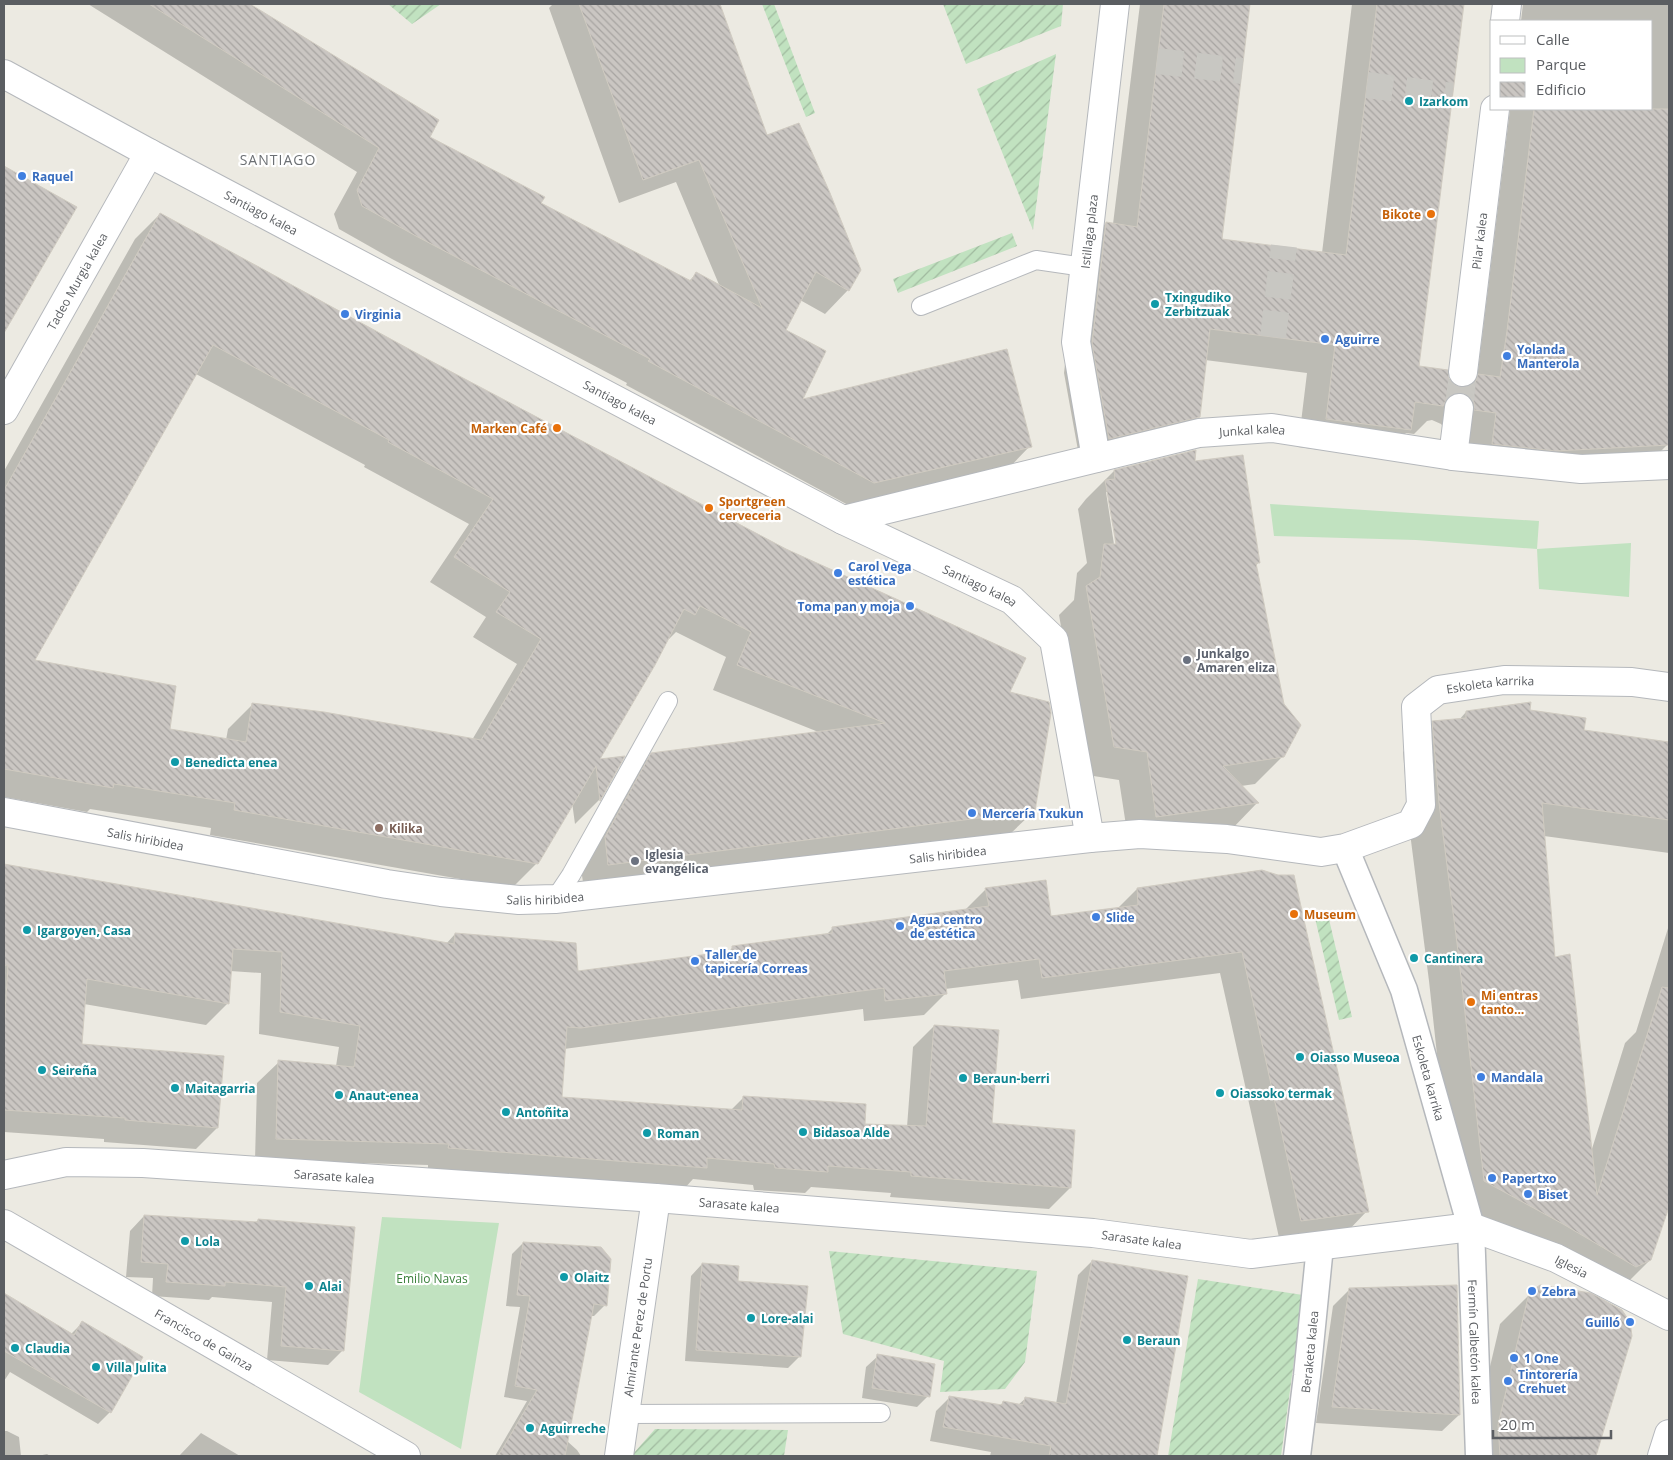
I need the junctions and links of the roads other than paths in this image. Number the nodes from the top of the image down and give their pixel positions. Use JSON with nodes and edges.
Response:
{"nodes":[{"id":1,"x":1115,"y":4,"type":"edge"},
{"id":2,"x":1507,"y":4,"type":"edge"},
{"id":3,"x":1505,"y":20,"type":"edge"},
{"id":4,"x":4,"y":74,"type":"edge"},
{"id":5,"x":1495,"y":110,"type":"edge"},
{"id":6,"x":149,"y":153,"type":"junction"},
{"id":7,"x":1084,"y":267,"type":"junction"},
{"id":8,"x":921,"y":306,"type":"dead end"},
{"id":9,"x":1463,"y":372,"type":"tunnel mouth"},
{"id":10,"x":1459,"y":408,"type":"tunnel mouth"},
{"id":11,"x":4,"y":410,"type":"edge"},
{"id":12,"x":1453,"y":456,"type":"junction"},
{"id":13,"x":1096,"y":458,"type":"junction"},
{"id":14,"x":1669,"y":465,"type":"edge"},
{"id":15,"x":843,"y":520,"type":"junction"},
{"id":16,"x":1669,"y":687,"type":"edge"},
{"id":17,"x":668,"y":700,"type":"dead end"},
{"id":18,"x":4,"y":812,"type":"edge"},
{"id":19,"x":1090,"y":838,"type":"junction"},
{"id":20,"x":1345,"y":848,"type":"junction"},
{"id":21,"x":555,"y":899,"type":"junction"},
{"id":22,"x":4,"y":1174,"type":"edge"},
{"id":23,"x":656,"y":1198,"type":"junction"},
{"id":24,"x":4,"y":1224,"type":"edge"},
{"id":25,"x":1471,"y":1227,"type":"junction"},
{"id":26,"x":1320,"y":1246,"type":"junction"},
{"id":27,"x":1669,"y":1316,"type":"edge"},
{"id":28,"x":881,"y":1413,"type":"dead end"},
{"id":29,"x":625,"y":1414,"type":"junction"},
{"id":30,"x":1669,"y":1434,"type":"edge"},
{"id":31,"x":406,"y":1456,"type":"edge"},
{"id":32,"x":619,"y":1456,"type":"edge"},
{"id":33,"x":1297,"y":1456,"type":"edge"},
{"id":34,"x":1479,"y":1456,"type":"edge"},
{"id":35,"x":1662,"y":1456,"type":"edge"}],
"edges":[{"from":1,"to":7,"type":"street","name":"Istillaga plaza"},
{"from":2,"to":3,"type":"street"},
{"from":4,"to":6,"type":"street","name":"Santiago kalea"},
{"from":5,"to":9,"type":"street","name":"Pilar kalea"},
{"from":6,"to":11,"type":"street","name":"Tadeo Murgia kalea"},
{"from":6,"to":15,"type":"street","name":"Santiago kalea"},
{"from":7,"to":8,"type":"lane"},
{"from":7,"to":13,"type":"street","name":"Istillaga plaza"},
{"from":10,"to":12,"type":"street"},
{"from":12,"to":13,"type":"street","name":"Junkal kalea"},
{"from":12,"to":14,"type":"street","name":"Junkal kalea"},
{"from":13,"to":15,"type":"street","name":"Junkal kalea"},
{"from":15,"to":19,"type":"street","name":"Santiago kalea"},
{"from":16,"to":20,"type":"street","name":"Eskoleta karrika"},
{"from":17,"to":21,"type":"lane"},
{"from":18,"to":21,"type":"street","name":"Salis hiribidea"},
{"from":19,"to":20,"type":"street","name":"Eskoleta karrika"},
{"from":19,"to":21,"type":"street","name":"Salis hiribidea"},
{"from":20,"to":25,"type":"street","name":"Eskoleta karrika"},
{"from":22,"to":23,"type":"street","name":"Sarasate kalea"},
{"from":23,"to":26,"type":"street","name":"Sarasate kalea"},
{"from":23,"to":29,"type":"street","name":"Almirante Perez de Portu"},
{"from":24,"to":31,"type":"street","name":"Francisco de Gainza"},
{"from":25,"to":26,"type":"street","name":"Sarasate kalea"},
{"from":25,"to":27,"type":"street","name":"Iglesia"},
{"from":25,"to":34,"type":"street","name":"Fermín Calbetón kalea"},
{"from":26,"to":33,"type":"street","name":"Beraketa kalea"},
{"from":28,"to":29,"type":"lane"},
{"from":29,"to":32,"type":"street","name":"Almirante Perez de Portu"},
{"from":30,"to":35,"type":"street"}]}
